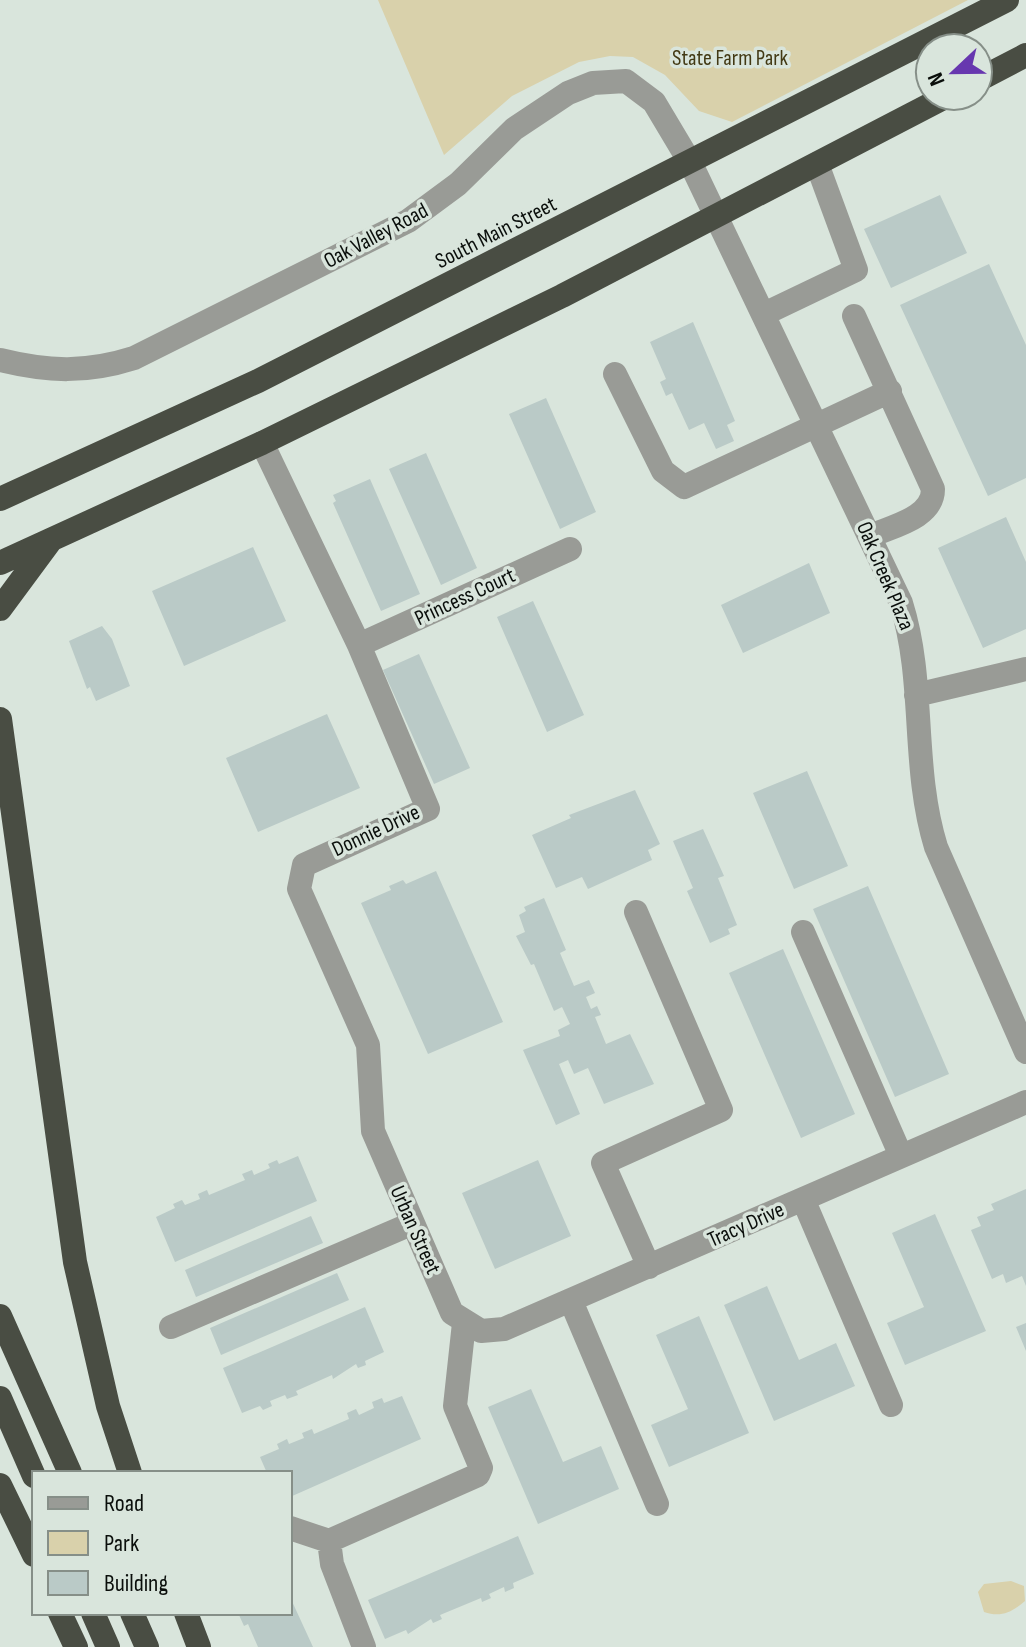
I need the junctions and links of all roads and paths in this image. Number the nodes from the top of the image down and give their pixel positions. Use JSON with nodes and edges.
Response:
{"nodes":[{"id":1,"x":1007,"y":0,"type":"edge"},
{"id":2,"x":1026,"y":55,"type":"edge"},
{"id":3,"x":994,"y":72,"type":"edge"},
{"id":4,"x":916,"y":112,"type":"edge"},
{"id":5,"x":691,"y":164,"type":"junction"},
{"id":6,"x":817,"y":164,"type":"junction"},
{"id":7,"x":717,"y":216,"type":"junction"},
{"id":8,"x":764,"y":314,"type":"junction"},
{"id":9,"x":854,"y":316,"type":"dead end"},
{"id":10,"x":0,"y":360,"type":"edge"},
{"id":11,"x":615,"y":374,"type":"dead end"},
{"id":12,"x":890,"y":391,"type":"junction"},
{"id":13,"x":817,"y":426,"type":"junction"},
{"id":14,"x":262,"y":443,"type":"junction"},
{"id":15,"x":0,"y":499,"type":"edge"},
{"id":16,"x":870,"y":536,"type":"junction"},
{"id":17,"x":52,"y":539,"type":"junction"},
{"id":18,"x":570,"y":549,"type":"dead end"},
{"id":19,"x":0,"y":563,"type":"edge"},
{"id":20,"x":0,"y":609,"type":"edge"},
{"id":21,"x":359,"y":645,"type":"junction"},
{"id":22,"x":1026,"y":669,"type":"edge"},
{"id":23,"x":916,"y":695,"type":"junction"},
{"id":24,"x":0,"y":719,"type":"edge"},
{"id":25,"x":636,"y":912,"type":"dead end"},
{"id":26,"x":803,"y":932,"type":"dead end"},
{"id":27,"x":1026,"y":1052,"type":"edge"},
{"id":28,"x":1026,"y":1102,"type":"edge"},
{"id":29,"x":373,"y":1131,"type":"joint"},
{"id":30,"x":901,"y":1156,"type":"junction"},
{"id":31,"x":803,"y":1199,"type":"junction"},
{"id":32,"x":411,"y":1224,"type":"junction"},
{"id":33,"x":649,"y":1267,"type":"junction"},
{"id":34,"x":571,"y":1301,"type":"junction"},
{"id":35,"x":0,"y":1316,"type":"edge"},
{"id":36,"x":464,"y":1323,"type":"junction"},
{"id":37,"x":171,"y":1327,"type":"dead end"},
{"id":38,"x":0,"y":1398,"type":"edge"},
{"id":39,"x":891,"y":1405,"type":"dead end"},
{"id":40,"x":32,"y":1471,"type":"edge"},
{"id":41,"x":69,"y":1471,"type":"edge"},
{"id":42,"x":129,"y":1471,"type":"edge"},
{"id":43,"x":0,"y":1485,"type":"edge"},
{"id":44,"x":657,"y":1504,"type":"dead end"},
{"id":45,"x":292,"y":1529,"type":"edge"},
{"id":46,"x":329,"y":1541,"type":"junction"},
{"id":47,"x":32,"y":1551,"type":"edge"},
{"id":48,"x":61,"y":1615,"type":"edge"},
{"id":49,"x":94,"y":1615,"type":"edge"},
{"id":50,"x":133,"y":1615,"type":"edge"},
{"id":51,"x":187,"y":1615,"type":"edge"},
{"id":52,"x":76,"y":1647,"type":"edge"},
{"id":53,"x":108,"y":1647,"type":"edge"},
{"id":54,"x":147,"y":1647,"type":"edge"},
{"id":55,"x":199,"y":1647,"type":"edge"},
{"id":56,"x":364,"y":1647,"type":"edge"}],
"edges":[{"from":1,"to":5,"type":"highway","name":"South Main Street"},
{"from":2,"to":3,"type":"highway"},
{"from":4,"to":6,"type":"highway"},
{"from":5,"to":7,"type":"street","name":"Oak Creek Plaza"},
{"from":5,"to":10,"type":"street","name":"Oak Valley Road"},
{"from":5,"to":15,"type":"highway","name":"South Main Street"},
{"from":6,"to":7,"type":"highway"},
{"from":6,"to":8,"type":"street"},
{"from":7,"to":8,"type":"street","name":"Oak Creek Plaza"},
{"from":7,"to":14,"type":"highway"},
{"from":8,"to":13,"type":"street","name":"Oak Creek Plaza"},
{"from":9,"to":12,"type":"street"},
{"from":11,"to":13,"type":"street"},
{"from":12,"to":13,"type":"street"},
{"from":12,"to":16,"type":"street"},
{"from":13,"to":16,"type":"street","name":"Oak Creek Plaza"},
{"from":14,"to":17,"type":"highway"},
{"from":14,"to":21,"type":"street","name":"Donnie Drive"},
{"from":16,"to":23,"type":"street","name":"Oak Creek Plaza"},
{"from":17,"to":19,"type":"highway"},
{"from":17,"to":20,"type":"highway"},
{"from":18,"to":21,"type":"street","name":"Princess Court"},
{"from":21,"to":29,"type":"street","name":"Donnie Drive"},
{"from":22,"to":23,"type":"street"},
{"from":23,"to":27,"type":"street","name":"Oak Creek Plaza"},
{"from":24,"to":42,"type":"highway"},
{"from":25,"to":33,"type":"street"},
{"from":26,"to":30,"type":"street"},
{"from":28,"to":30,"type":"street","name":"Tracy Drive"},
{"from":29,"to":32,"type":"street","name":"Urban Street"},
{"from":30,"to":31,"type":"street","name":"Tracy Drive"},
{"from":31,"to":33,"type":"street","name":"Tracy Drive"},
{"from":31,"to":39,"type":"street"},
{"from":32,"to":36,"type":"street","name":"Urban Street"},
{"from":32,"to":37,"type":"street"},
{"from":33,"to":34,"type":"street","name":"Tracy Drive"},
{"from":34,"to":36,"type":"street","name":"Tracy Drive"},
{"from":34,"to":44,"type":"street"},
{"from":35,"to":41,"type":"highway"},
{"from":36,"to":46,"type":"street"},
{"from":38,"to":40,"type":"highway"},
{"from":43,"to":47,"type":"highway"},
{"from":45,"to":46,"type":"street"},
{"from":46,"to":56,"type":"street"},
{"from":48,"to":52,"type":"highway"},
{"from":49,"to":53,"type":"highway"},
{"from":50,"to":54,"type":"highway"},
{"from":51,"to":55,"type":"highway"}]}
